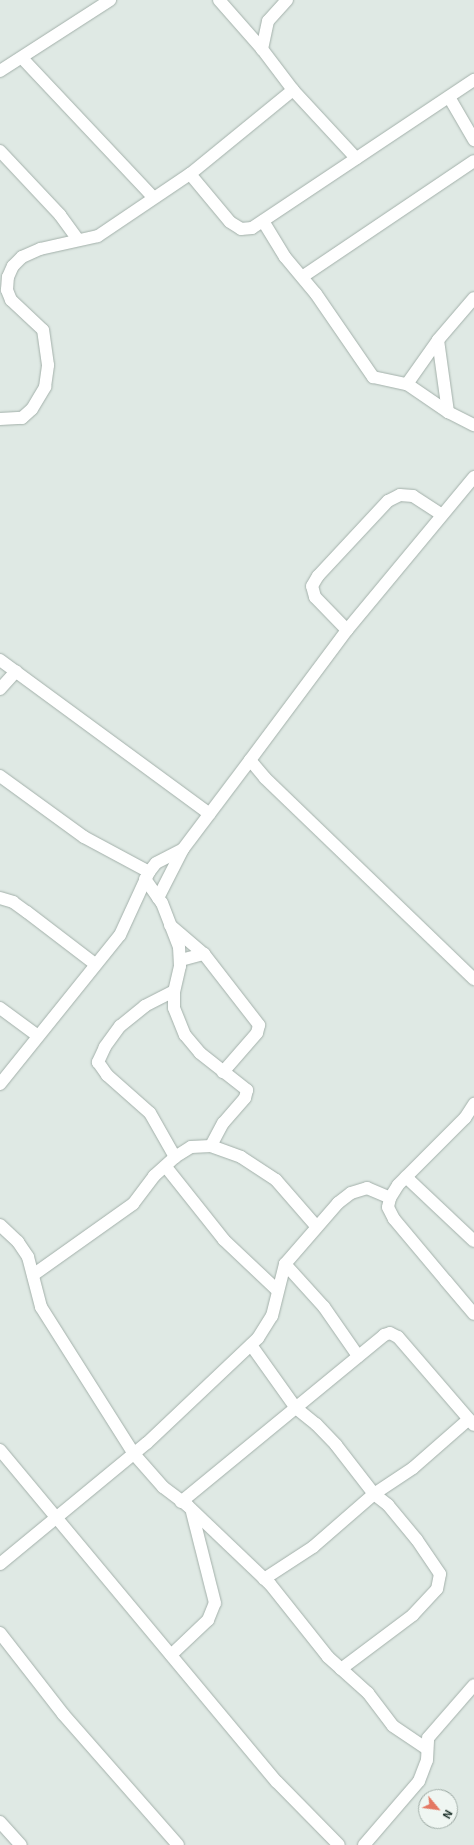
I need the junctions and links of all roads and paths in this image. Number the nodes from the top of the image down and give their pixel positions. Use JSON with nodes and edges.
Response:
{"nodes":[{"id":1,"x":110,"y":0,"type":"edge"},
{"id":2,"x":219,"y":0,"type":"edge"},
{"id":3,"x":287,"y":0,"type":"edge"},
{"id":4,"x":262,"y":49,"type":"junction"},
{"id":5,"x":22,"y":58,"type":"junction"},
{"id":6,"x":0,"y":71,"type":"edge"},
{"id":7,"x":474,"y":80,"type":"edge"},
{"id":8,"x":293,"y":90,"type":"junction"},
{"id":9,"x":449,"y":97,"type":"junction"},
{"id":10,"x":474,"y":140,"type":"edge"},
{"id":11,"x":0,"y":151,"type":"edge"},
{"id":12,"x":356,"y":158,"type":"junction"},
{"id":13,"x":474,"y":161,"type":"edge"},
{"id":14,"x":190,"y":174,"type":"junction"},
{"id":15,"x":153,"y":197,"type":"junction"},
{"id":16,"x":262,"y":221,"type":"junction"},
{"id":17,"x":78,"y":240,"type":"junction"},
{"id":18,"x":302,"y":277,"type":"junction"},
{"id":19,"x":474,"y":298,"type":"edge"},
{"id":20,"x":438,"y":340,"type":"junction"},
{"id":21,"x":407,"y":384,"type":"junction"},
{"id":22,"x":0,"y":411,"type":"edge"},
{"id":23,"x":448,"y":412,"type":"junction"},
{"id":24,"x":6,"y":419,"type":"edge"},
{"id":25,"x":474,"y":425,"type":"edge"},
{"id":26,"x":474,"y":477,"type":"edge"},
{"id":27,"x":441,"y":514,"type":"junction"},
{"id":28,"x":347,"y":630,"type":"junction"},
{"id":29,"x":0,"y":660,"type":"edge"},
{"id":30,"x":16,"y":671,"type":"junction"},
{"id":31,"x":0,"y":689,"type":"edge"},
{"id":32,"x":250,"y":760,"type":"junction"},
{"id":33,"x":0,"y":776,"type":"edge"},
{"id":34,"x":210,"y":814,"type":"junction"},
{"id":35,"x":183,"y":849,"type":"junction"},
{"id":36,"x":147,"y":876,"type":"junction"},
{"id":37,"x":0,"y":898,"type":"edge"},
{"id":38,"x":158,"y":898,"type":"junction"},
{"id":39,"x":170,"y":925,"type":"junction"},
{"id":40,"x":204,"y":954,"type":"junction"},
{"id":41,"x":181,"y":960,"type":"junction"},
{"id":42,"x":95,"y":964,"type":"junction"},
{"id":43,"x":474,"y":979,"type":"edge"},
{"id":44,"x":174,"y":991,"type":"junction"},
{"id":45,"x":0,"y":1008,"type":"edge"},
{"id":46,"x":38,"y":1036,"type":"junction"},
{"id":47,"x":223,"y":1072,"type":"junction"},
{"id":48,"x":0,"y":1084,"type":"edge"},
{"id":49,"x":474,"y":1104,"type":"edge"},
{"id":50,"x":211,"y":1146,"type":"junction"},
{"id":51,"x":175,"y":1157,"type":"junction"},
{"id":52,"x":166,"y":1167,"type":"junction"},
{"id":53,"x":406,"y":1177,"type":"junction"},
{"id":54,"x":390,"y":1198,"type":"junction"},
{"id":55,"x":0,"y":1225,"type":"edge"},
{"id":56,"x":316,"y":1226,"type":"junction"},
{"id":57,"x":474,"y":1241,"type":"edge"},
{"id":58,"x":285,"y":1264,"type":"junction"},
{"id":59,"x":32,"y":1275,"type":"junction"},
{"id":60,"x":277,"y":1290,"type":"junction"},
{"id":61,"x":474,"y":1314,"type":"edge"},
{"id":62,"x":251,"y":1345,"type":"junction"},
{"id":63,"x":358,"y":1356,"type":"junction"},
{"id":64,"x":296,"y":1408,"type":"junction"},
{"id":65,"x":472,"y":1422,"type":"edge"},
{"id":66,"x":0,"y":1450,"type":"edge"},
{"id":67,"x":134,"y":1454,"type":"junction"},
{"id":68,"x":374,"y":1494,"type":"junction"},
{"id":69,"x":181,"y":1502,"type":"junction"},
{"id":70,"x":192,"y":1512,"type":"junction"},
{"id":71,"x":58,"y":1516,"type":"junction"},
{"id":72,"x":0,"y":1564,"type":"edge"},
{"id":73,"x":264,"y":1579,"type":"junction"},
{"id":74,"x":0,"y":1633,"type":"edge"},
{"id":75,"x":171,"y":1655,"type":"junction"},
{"id":76,"x":341,"y":1669,"type":"junction"},
{"id":77,"x":474,"y":1685,"type":"edge"},
{"id":78,"x":426,"y":1748,"type":"junction"},
{"id":79,"x":0,"y":1822,"type":"edge"},
{"id":80,"x":21,"y":1845,"type":"edge"},
{"id":81,"x":178,"y":1845,"type":"edge"},
{"id":82,"x":339,"y":1845,"type":"edge"},
{"id":83,"x":364,"y":1845,"type":"edge"}],
"edges":[{"from":1,"to":5,"type":"street"},
{"from":2,"to":4,"type":"street"},
{"from":3,"to":4,"type":"street"},
{"from":4,"to":8,"type":"street"},
{"from":5,"to":6,"type":"street"},
{"from":5,"to":15,"type":"street"},
{"from":7,"to":9,"type":"street"},
{"from":8,"to":12,"type":"street"},
{"from":8,"to":14,"type":"street"},
{"from":9,"to":10,"type":"street"},
{"from":9,"to":12,"type":"street"},
{"from":11,"to":17,"type":"street"},
{"from":12,"to":16,"type":"street"},
{"from":13,"to":18,"type":"street"},
{"from":14,"to":15,"type":"street"},
{"from":14,"to":16,"type":"street"},
{"from":15,"to":17,"type":"street"},
{"from":16,"to":18,"type":"street"},
{"from":17,"to":24,"type":"street"},
{"from":18,"to":21,"type":"street"},
{"from":19,"to":20,"type":"street"},
{"from":20,"to":21,"type":"street"},
{"from":20,"to":23,"type":"street"},
{"from":21,"to":23,"type":"street"},
{"from":22,"to":24,"type":"street"},
{"from":23,"to":25,"type":"street"},
{"from":26,"to":27,"type":"street"},
{"from":27,"to":28,"type":"street"},
{"from":27,"to":28,"type":"street"},
{"from":28,"to":32,"type":"street"},
{"from":29,"to":30,"type":"street"},
{"from":30,"to":31,"type":"street"},
{"from":30,"to":34,"type":"street"},
{"from":32,"to":34,"type":"street"},
{"from":32,"to":43,"type":"street"},
{"from":33,"to":36,"type":"street"},
{"from":34,"to":35,"type":"street"},
{"from":35,"to":36,"type":"street"},
{"from":35,"to":38,"type":"street"},
{"from":36,"to":38,"type":"street"},
{"from":36,"to":42,"type":"street"},
{"from":37,"to":42,"type":"street"},
{"from":38,"to":39,"type":"street"},
{"from":39,"to":40,"type":"street"},
{"from":39,"to":41,"type":"street"},
{"from":40,"to":41,"type":"street"},
{"from":40,"to":47,"type":"street"},
{"from":41,"to":44,"type":"street"},
{"from":42,"to":46,"type":"street"},
{"from":44,"to":47,"type":"street"},
{"from":44,"to":51,"type":"street"},
{"from":45,"to":46,"type":"street"},
{"from":46,"to":48,"type":"street"},
{"from":47,"to":50,"type":"street"},
{"from":49,"to":53,"type":"street"},
{"from":50,"to":51,"type":"street"},
{"from":50,"to":56,"type":"street"},
{"from":51,"to":52,"type":"street"},
{"from":52,"to":59,"type":"street"},
{"from":52,"to":60,"type":"street"},
{"from":53,"to":54,"type":"street"},
{"from":53,"to":57,"type":"street"},
{"from":54,"to":56,"type":"street"},
{"from":54,"to":61,"type":"street"},
{"from":55,"to":59,"type":"street"},
{"from":56,"to":58,"type":"street"},
{"from":58,"to":60,"type":"street"},
{"from":58,"to":63,"type":"street"},
{"from":59,"to":67,"type":"street"},
{"from":60,"to":62,"type":"street"},
{"from":62,"to":64,"type":"street"},
{"from":62,"to":67,"type":"street"},
{"from":63,"to":64,"type":"street"},
{"from":63,"to":65,"type":"street"},
{"from":64,"to":68,"type":"street"},
{"from":64,"to":69,"type":"street"},
{"from":65,"to":68,"type":"street"},
{"from":66,"to":71,"type":"street"},
{"from":67,"to":69,"type":"street"},
{"from":67,"to":71,"type":"street"},
{"from":68,"to":73,"type":"street"},
{"from":68,"to":76,"type":"street"},
{"from":69,"to":70,"type":"street"},
{"from":70,"to":73,"type":"street"},
{"from":70,"to":75,"type":"street"},
{"from":71,"to":72,"type":"street"},
{"from":71,"to":75,"type":"street"},
{"from":73,"to":76,"type":"street"},
{"from":74,"to":81,"type":"street"},
{"from":75,"to":82,"type":"street"},
{"from":76,"to":78,"type":"street"},
{"from":77,"to":78,"type":"street"},
{"from":78,"to":83,"type":"street"},
{"from":79,"to":80,"type":"street"}]}
